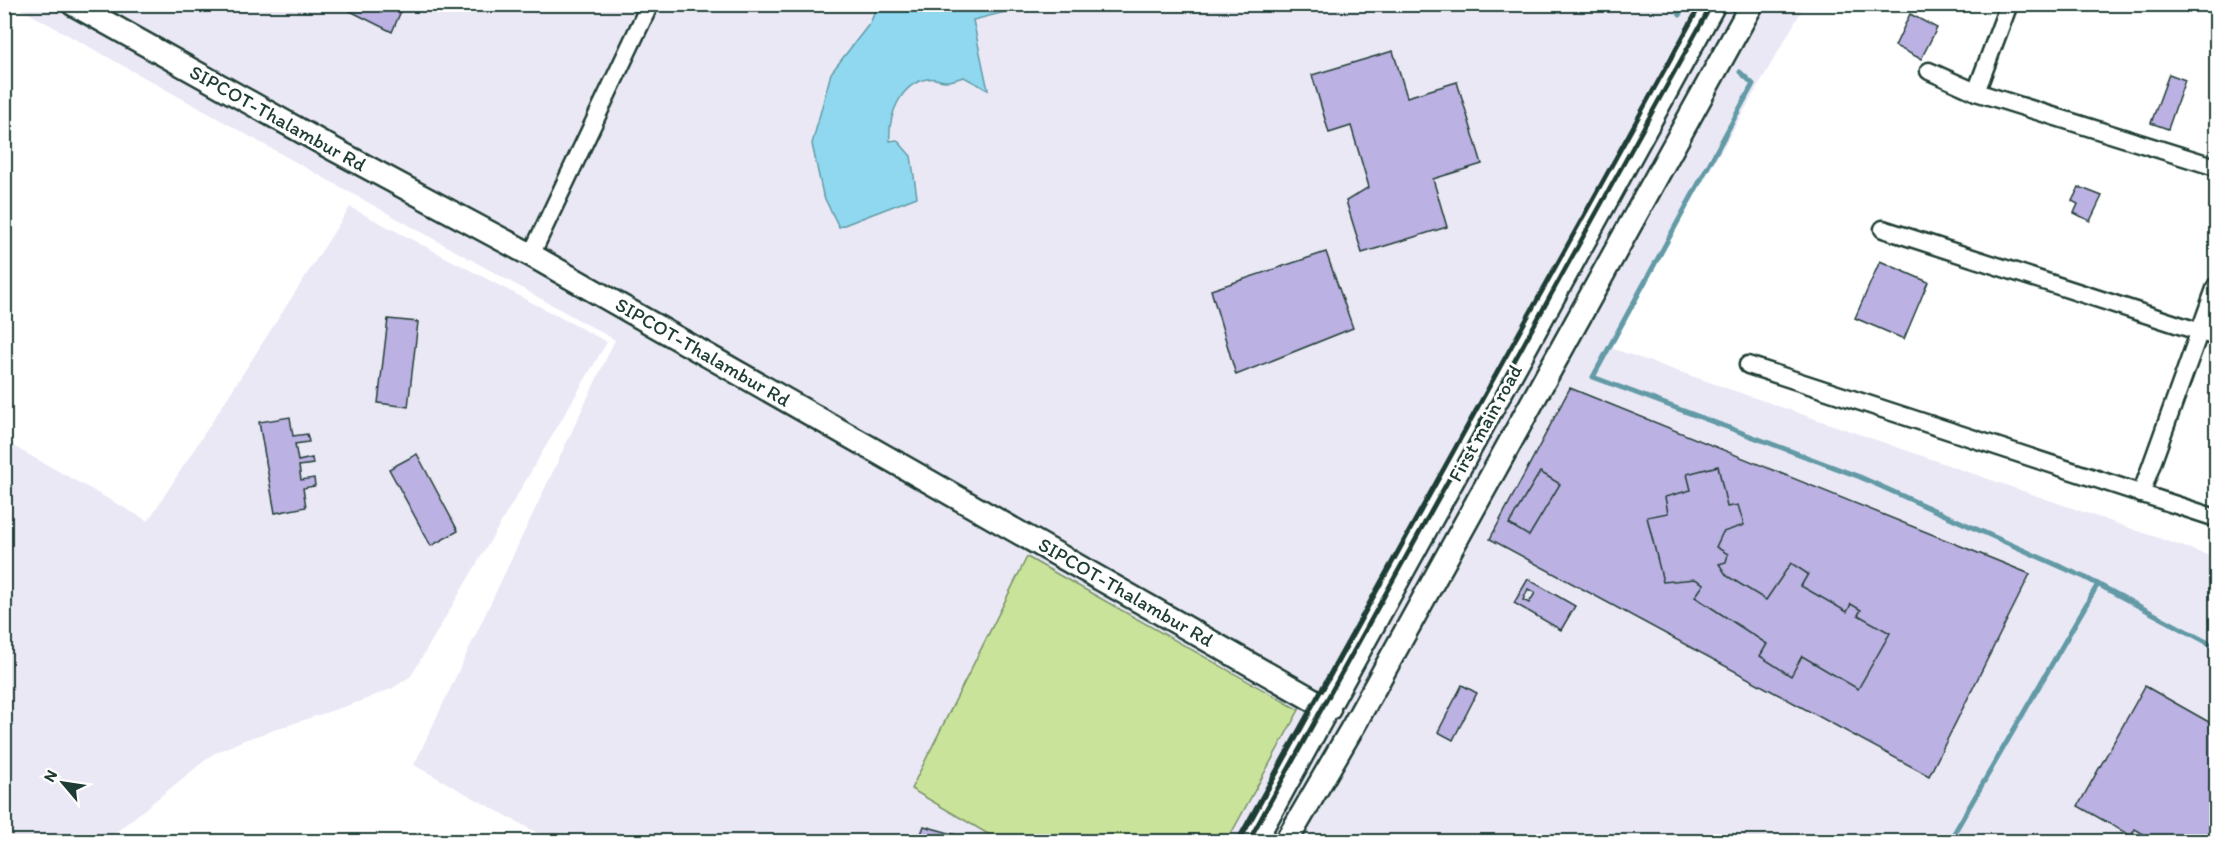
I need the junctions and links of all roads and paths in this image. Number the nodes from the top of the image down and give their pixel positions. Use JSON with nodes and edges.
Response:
{"nodes":[{"id":1,"x":73,"y":4,"type":"edge"},
{"id":2,"x":650,"y":4,"type":"edge"},
{"id":3,"x":1714,"y":4,"type":"edge"},
{"id":4,"x":1752,"y":4,"type":"edge"},
{"id":5,"x":2009,"y":4,"type":"edge"},
{"id":6,"x":1929,"y":71,"type":"dead end"},
{"id":7,"x":1976,"y":92,"type":"junction"},
{"id":8,"x":2217,"y":167,"type":"edge"},
{"id":9,"x":1883,"y":229,"type":"dead end"},
{"id":10,"x":531,"y":255,"type":"junction"},
{"id":11,"x":2217,"y":286,"type":"edge"},
{"id":12,"x":2199,"y":332,"type":"junction"},
{"id":13,"x":2217,"y":337,"type":"edge"},
{"id":14,"x":1748,"y":365,"type":"dead end"},
{"id":15,"x":2141,"y":494,"type":"junction"},
{"id":16,"x":2217,"y":518,"type":"edge"},
{"id":17,"x":1329,"y":709,"type":"junction"},
{"id":18,"x":1254,"y":842,"type":"edge"},
{"id":19,"x":1286,"y":842,"type":"edge"}],
"edges":[{"from":1,"to":10,"type":"street","name":"SIPCOT-Thalambur Rd"},
{"from":2,"to":10,"type":"street"},
{"from":3,"to":17,"type":"street","name":"First main road"},
{"from":4,"to":19,"type":"street"},
{"from":5,"to":7,"type":"street"},
{"from":6,"to":7,"type":"street"},
{"from":7,"to":8,"type":"street"},
{"from":9,"to":12,"type":"street"},
{"from":10,"to":17,"type":"street","name":"SIPCOT-Thalambur Rd"},
{"from":11,"to":12,"type":"street"},
{"from":12,"to":13,"type":"street"},
{"from":12,"to":15,"type":"street"},
{"from":14,"to":15,"type":"street"},
{"from":15,"to":16,"type":"street"},
{"from":17,"to":18,"type":"street","name":"First main road"}]}
